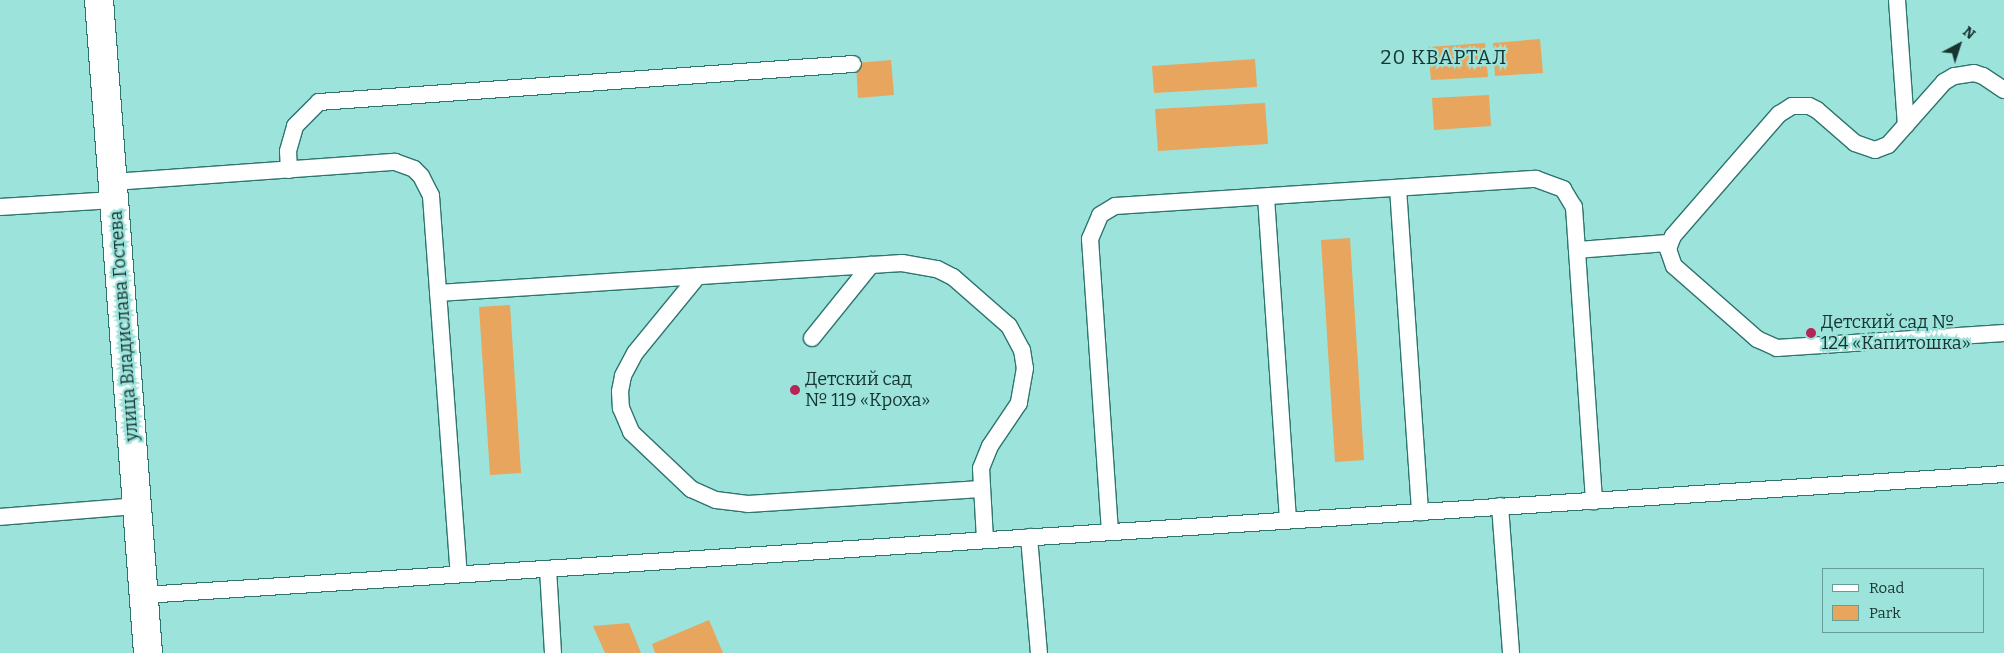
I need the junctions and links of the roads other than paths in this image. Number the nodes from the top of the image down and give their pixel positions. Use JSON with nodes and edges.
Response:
{"nodes":[{"id":1,"x":99,"y":0,"type":"edge"},
{"id":2,"x":1897,"y":0,"type":"edge"},
{"id":3,"x":853,"y":64,"type":"dead end"},
{"id":4,"x":2004,"y":90,"type":"edge"},
{"id":5,"x":1906,"y":125,"type":"junction"},
{"id":6,"x":289,"y":170,"type":"junction"},
{"id":7,"x":1398,"y":188,"type":"junction"},
{"id":8,"x":114,"y":191,"type":"junction"},
{"id":9,"x":1266,"y":197,"type":"junction"},
{"id":10,"x":0,"y":207,"type":"edge"},
{"id":11,"x":1670,"y":243,"type":"junction"},
{"id":12,"x":1577,"y":250,"type":"junction"},
{"id":13,"x":871,"y":265,"type":"junction"},
{"id":14,"x":698,"y":276,"type":"junction"},
{"id":15,"x":438,"y":293,"type":"junction"},
{"id":16,"x":2004,"y":333,"type":"edge"},
{"id":17,"x":812,"y":338,"type":"dead end"},
{"id":18,"x":2004,"y":474,"type":"edge"},
{"id":19,"x":981,"y":488,"type":"junction"},
{"id":20,"x":1594,"y":500,"type":"junction"},
{"id":21,"x":137,"y":506,"type":"junction"},
{"id":22,"x":1500,"y":506,"type":"junction"},
{"id":23,"x":1420,"y":512,"type":"junction"},
{"id":24,"x":0,"y":517,"type":"edge"},
{"id":25,"x":1288,"y":520,"type":"junction"},
{"id":26,"x":1110,"y":532,"type":"junction"},
{"id":27,"x":1029,"y":537,"type":"junction"},
{"id":28,"x":985,"y":540,"type":"junction"},
{"id":29,"x":548,"y":569,"type":"junction"},
{"id":30,"x":459,"y":574,"type":"junction"},
{"id":31,"x":144,"y":595,"type":"junction"},
{"id":32,"x":148,"y":653,"type":"edge"},
{"id":33,"x":553,"y":653,"type":"edge"},
{"id":34,"x":1039,"y":653,"type":"edge"},
{"id":35,"x":1511,"y":653,"type":"edge"}],
"edges":[{"from":1,"to":8,"type":"main road","name":"улица Владислава Гостева"},
{"from":2,"to":5,"type":"lane"},
{"from":3,"to":6,"type":"lane"},
{"from":4,"to":5,"type":"lane"},
{"from":5,"to":11,"type":"lane"},
{"from":6,"to":8,"type":"lane"},
{"from":6,"to":15,"type":"lane"},
{"from":7,"to":9,"type":"lane"},
{"from":7,"to":12,"type":"lane"},
{"from":7,"to":23,"type":"lane"},
{"from":8,"to":10,"type":"lane"},
{"from":8,"to":21,"type":"main road","name":"улица Владислава Гостева"},
{"from":9,"to":25,"type":"lane"},
{"from":9,"to":26,"type":"lane"},
{"from":11,"to":12,"type":"lane"},
{"from":11,"to":16,"type":"lane"},
{"from":12,"to":20,"type":"lane"},
{"from":13,"to":14,"type":"lane"},
{"from":13,"to":17,"type":"lane"},
{"from":13,"to":19,"type":"lane"},
{"from":14,"to":15,"type":"lane"},
{"from":14,"to":19,"type":"lane"},
{"from":15,"to":30,"type":"lane"},
{"from":18,"to":20,"type":"lane"},
{"from":19,"to":28,"type":"lane"},
{"from":20,"to":22,"type":"lane"},
{"from":21,"to":24,"type":"lane"},
{"from":21,"to":31,"type":"main road","name":"улица Владислава Гостева"},
{"from":22,"to":23,"type":"lane"},
{"from":22,"to":35,"type":"lane"},
{"from":23,"to":25,"type":"lane"},
{"from":25,"to":26,"type":"lane"},
{"from":26,"to":27,"type":"lane"},
{"from":27,"to":28,"type":"lane"},
{"from":27,"to":34,"type":"lane"},
{"from":28,"to":29,"type":"lane"},
{"from":29,"to":30,"type":"lane"},
{"from":29,"to":33,"type":"lane"},
{"from":30,"to":31,"type":"lane"},
{"from":31,"to":32,"type":"main road","name":"улица Владислава Гостева"}]}
